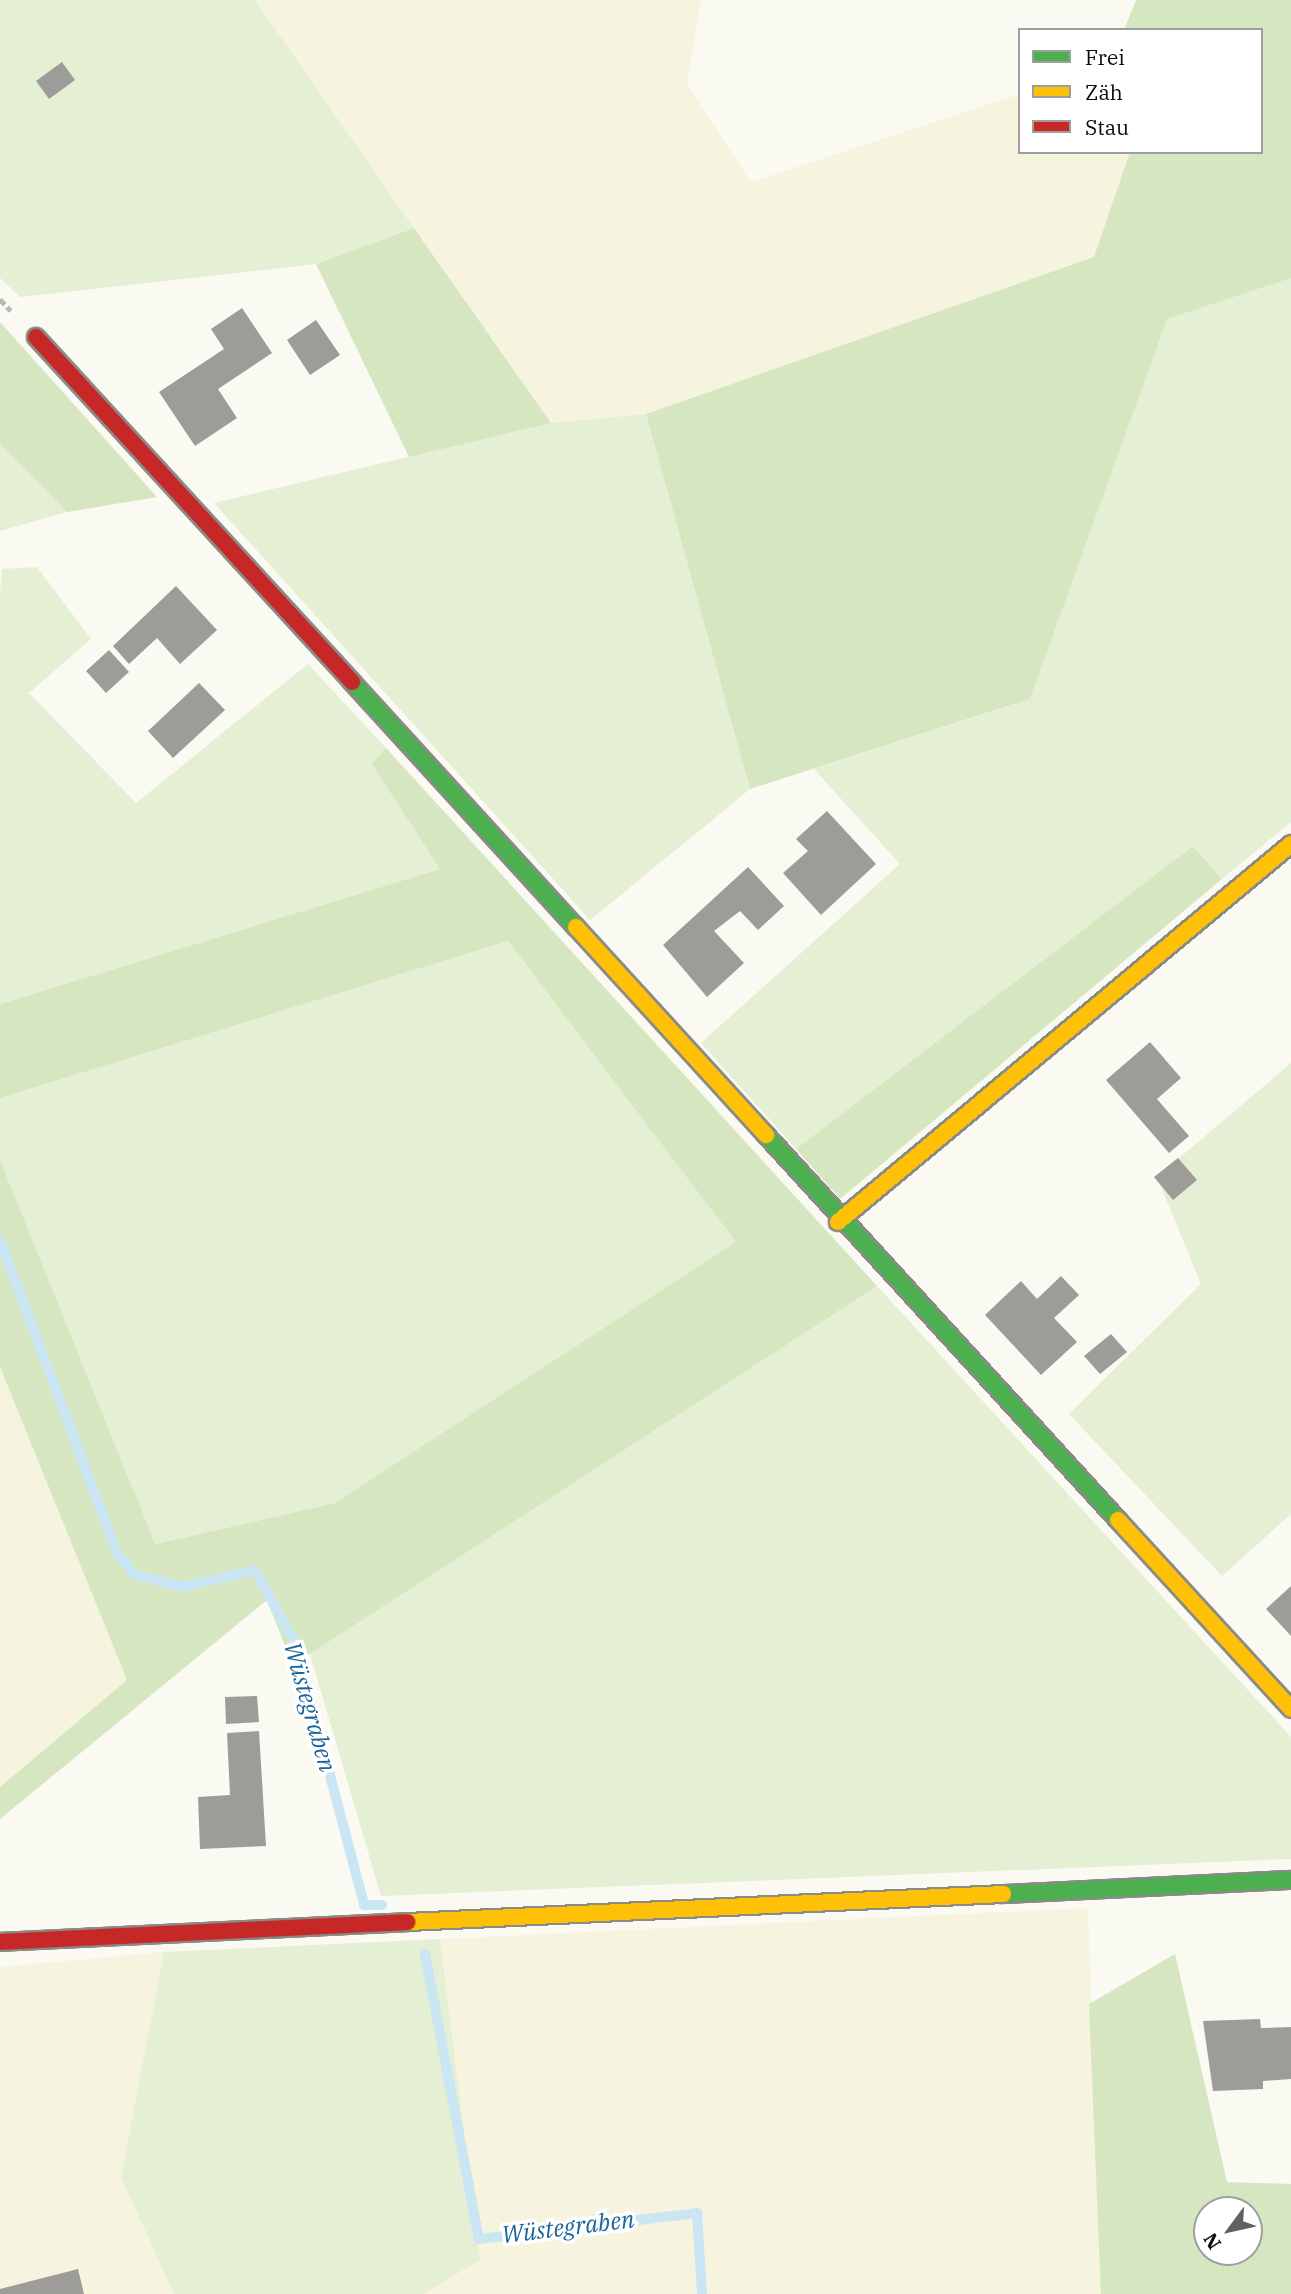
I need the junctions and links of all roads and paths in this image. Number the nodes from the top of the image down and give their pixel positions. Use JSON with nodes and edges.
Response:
{"nodes":[{"id":1,"x":36,"y":337,"type":"dead end"},
{"id":2,"x":1291,"y":844,"type":"edge"},
{"id":3,"x":838,"y":1222,"type":"junction"},
{"id":4,"x":1291,"y":1709,"type":"edge"},
{"id":5,"x":1291,"y":1880,"type":"edge"},
{"id":6,"x":0,"y":1941,"type":"edge"}],
"edges":[{"from":1,"to":3,"type":"street"},
{"from":2,"to":3,"type":"street"},
{"from":3,"to":4,"type":"street"},
{"from":5,"to":6,"type":"street"}]}
